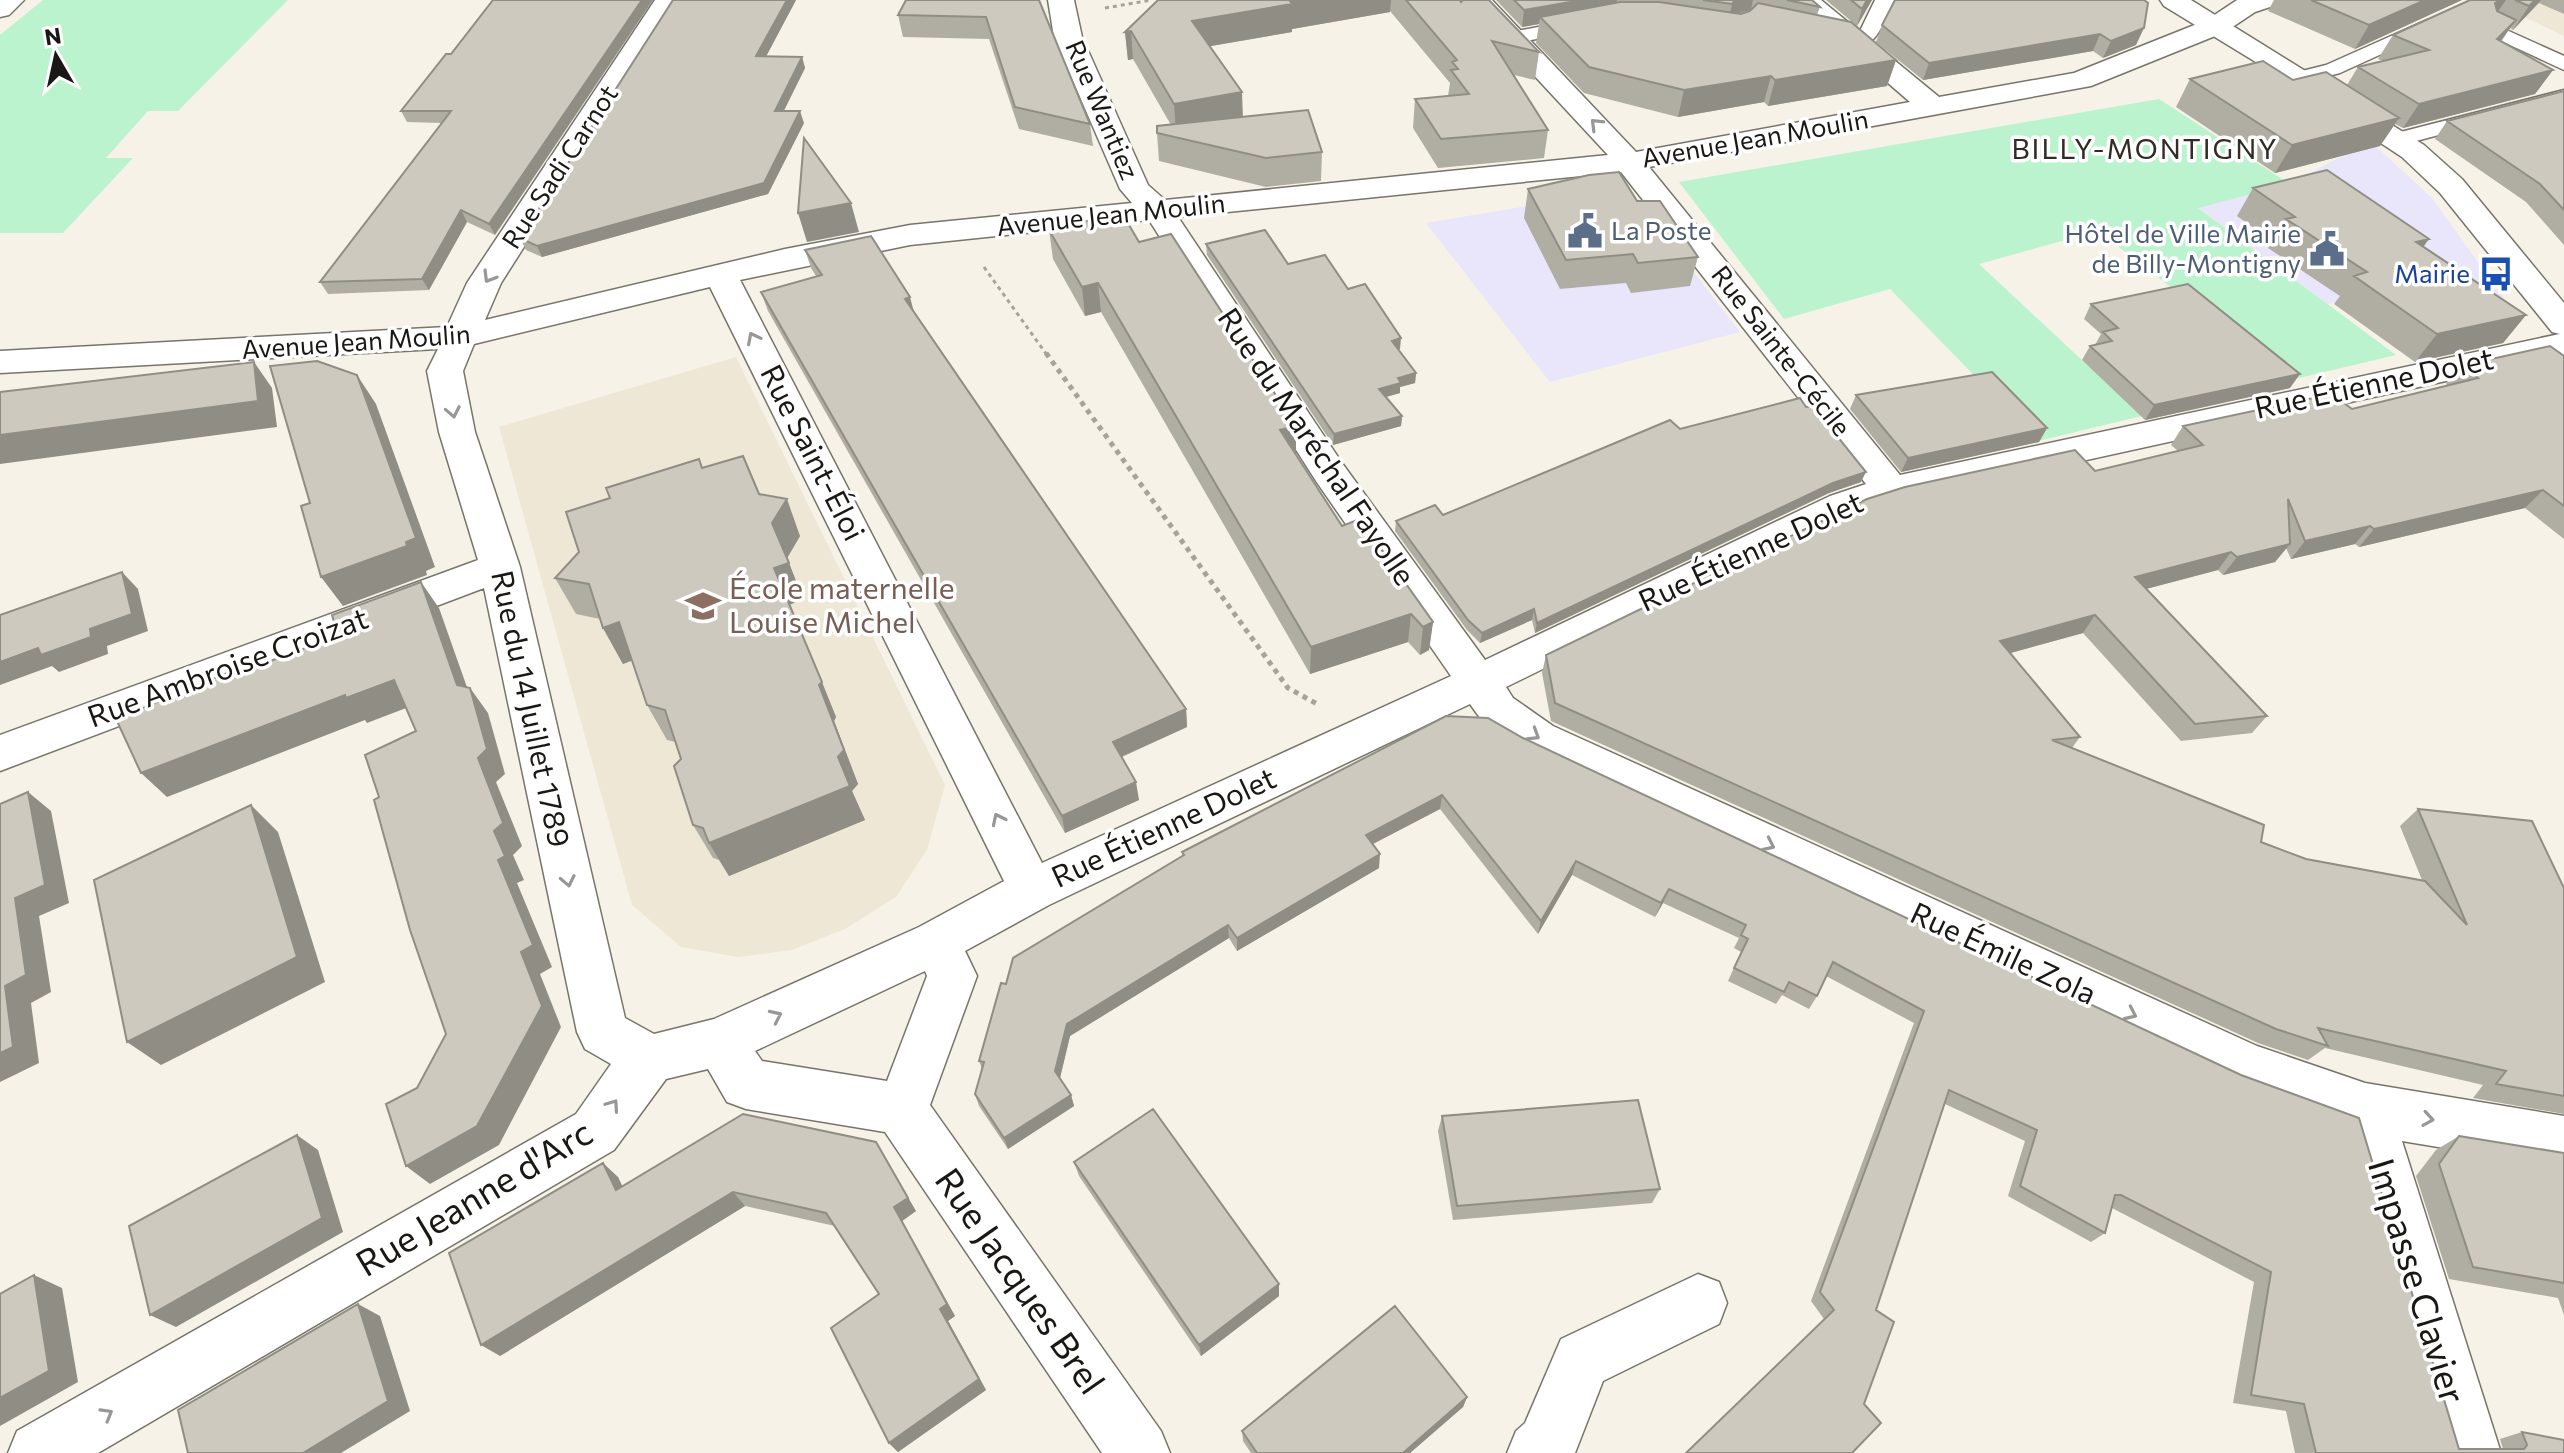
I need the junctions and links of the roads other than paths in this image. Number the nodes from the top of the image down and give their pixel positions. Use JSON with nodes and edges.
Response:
{"nodes":[{"id":1,"x":11,"y":0,"type":"edge"},
{"id":2,"x":668,"y":0,"type":"edge"},
{"id":3,"x":1061,"y":0,"type":"edge"},
{"id":4,"x":1477,"y":0,"type":"edge"},
{"id":5,"x":1805,"y":0,"type":"edge"},
{"id":6,"x":1885,"y":0,"type":"edge"},
{"id":7,"x":2173,"y":0,"type":"edge"},
{"id":8,"x":2264,"y":0,"type":"edge"},
{"id":9,"x":0,"y":9,"type":"edge"},
{"id":10,"x":2441,"y":19,"type":"edge"},
{"id":11,"x":1600,"y":21,"type":"edge"},
{"id":12,"x":2216,"y":26,"type":"junction"},
{"id":13,"x":2491,"y":29,"type":"edge"},
{"id":14,"x":1808,"y":31,"type":"edge"},
{"id":15,"x":1512,"y":38,"type":"junction"},
{"id":16,"x":1859,"y":42,"type":"junction"},
{"id":17,"x":2564,"y":64,"type":"edge"},
{"id":18,"x":2301,"y":77,"type":"junction"},
{"id":19,"x":2564,"y":96,"type":"edge"},
{"id":20,"x":1933,"y":107,"type":"junction"},
{"id":21,"x":2397,"y":140,"type":"junction"},
{"id":22,"x":1629,"y":162,"type":"junction"},
{"id":23,"x":1158,"y":210,"type":"junction"},
{"id":24,"x":721,"y":275,"type":"junction"},
{"id":25,"x":2564,"y":325,"type":"edge"},
{"id":26,"x":458,"y":337,"type":"junction"},
{"id":27,"x":2564,"y":344,"type":"edge"},
{"id":28,"x":0,"y":362,"type":"edge"},
{"id":29,"x":1891,"y":490,"type":"junction"},
{"id":30,"x":500,"y":567,"type":"junction"},
{"id":31,"x":1478,"y":682,"type":"junction"},
{"id":32,"x":0,"y":753,"type":"edge"},
{"id":33,"x":1032,"y":890,"type":"junction"},
{"id":34,"x":936,"y":942,"type":"junction"},
{"id":35,"x":720,"y":1042,"type":"junction"},
{"id":36,"x":650,"y":1059,"type":"junction"},
{"id":37,"x":901,"y":1109,"type":"junction"},
{"id":38,"x":2365,"y":1109,"type":"junction"},
{"id":39,"x":2564,"y":1142,"type":"edge"},
{"id":40,"x":1698,"y":1303,"type":"dead end"},
{"id":41,"x":39,"y":1453,"type":"edge"},
{"id":42,"x":1139,"y":1453,"type":"edge"},
{"id":43,"x":1538,"y":1453,"type":"edge"},
{"id":44,"x":2470,"y":1453,"type":"edge"}],
"edges":[{"from":1,"to":9,"type":"street"},
{"from":2,"to":26,"type":"street","name":"Rue Sadi Carnot","one_way":true},
{"from":3,"to":23,"type":"street","name":"Rue Wantiez"},
{"from":4,"to":15,"type":"street","name":"Rue Sainte-Cécile"},
{"from":5,"to":16,"type":"street"},
{"from":6,"to":16,"type":"lane"},
{"from":7,"to":12,"type":"street"},
{"from":8,"to":12,"type":"street","name":"Avenue Jean Moulin"},
{"from":10,"to":18,"type":"lane"},
{"from":11,"to":15,"type":"lane"},
{"from":12,"to":18,"type":"street"},
{"from":12,"to":20,"type":"street","name":"Avenue Jean Moulin"},
{"from":13,"to":17,"type":"lane"},
{"from":14,"to":16,"type":"lane"},
{"from":22,"to":15,"type":"street","name":"Rue Sainte-Cécile","one_way":true},
{"from":16,"to":20,"type":"street"},
{"from":18,"to":21,"type":"street"},
{"from":19,"to":21,"type":"lane"},
{"from":20,"to":22,"type":"street","name":"Avenue Jean Moulin"},
{"from":21,"to":25,"type":"street"},
{"from":22,"to":23,"type":"street","name":"Avenue Jean Moulin"},
{"from":22,"to":29,"type":"street","name":"Rue Sainte-Cécile"},
{"from":23,"to":24,"type":"street","name":"Avenue Jean Moulin"},
{"from":23,"to":31,"type":"street","name":"Rue du Maréchal Fayolle"},
{"from":24,"to":26,"type":"street","name":"Avenue Jean Moulin"},
{"from":33,"to":24,"type":"street","name":"Rue Saint-Éloi","one_way":true},
{"from":26,"to":28,"type":"street","name":"Avenue Jean Moulin"},
{"from":26,"to":30,"type":"street","name":"Rue du 14 Juillet 1789","one_way":true},
{"from":27,"to":29,"type":"street","name":"Rue Étienne Dolet"},
{"from":29,"to":31,"type":"street","name":"Rue Étienne Dolet"},
{"from":30,"to":32,"type":"street","name":"Rue Ambroise Croizat"},
{"from":30,"to":36,"type":"street","name":"Rue du 14 Juillet 1789","one_way":true},
{"from":31,"to":33,"type":"street","name":"Rue Étienne Dolet"},
{"from":31,"to":38,"type":"street","name":"Rue Émile Zola","one_way":true},
{"from":33,"to":34,"type":"street"},
{"from":35,"to":34,"type":"street","one_way":true},
{"from":34,"to":37,"type":"street"},
{"from":35,"to":36,"type":"street"},
{"from":35,"to":37,"type":"street"},
{"from":41,"to":36,"type":"street","name":"Rue Jeanne d'Arc","one_way":true},
{"from":37,"to":42,"type":"street","name":"Rue Jacques Brel"},
{"from":38,"to":39,"type":"street","name":"Rue Émile Zola","one_way":true},
{"from":38,"to":44,"type":"street","name":"Impasse Clavier"},
{"from":40,"to":43,"type":"street"}]}
